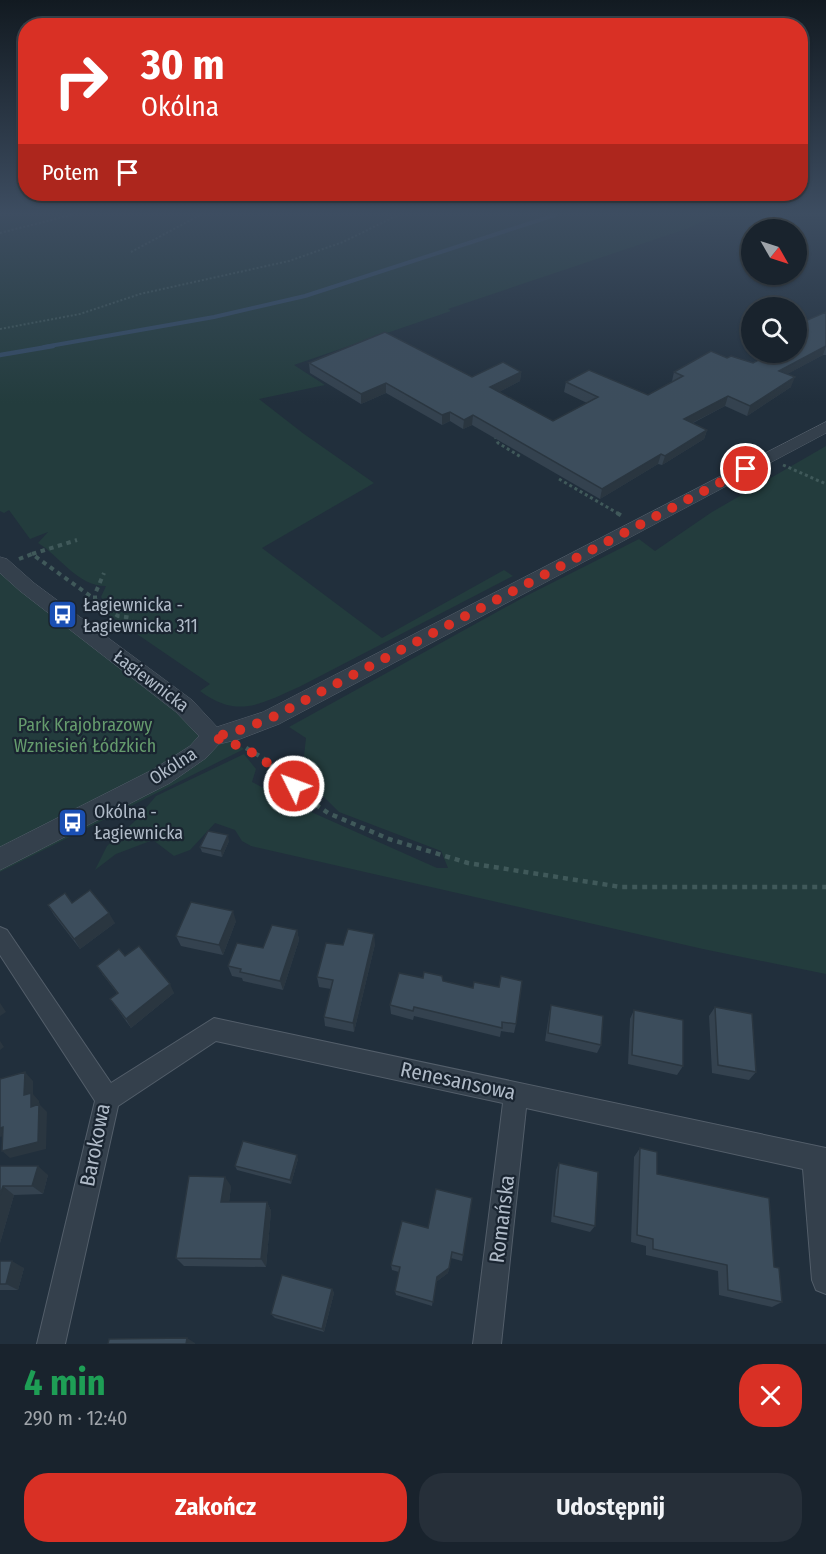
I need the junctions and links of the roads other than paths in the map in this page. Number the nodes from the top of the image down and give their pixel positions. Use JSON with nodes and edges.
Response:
{"nodes":[{"id":1,"x":826,"y":427,"type":"edge"},
{"id":2,"x":6,"y":562,"type":"edge"},
{"id":3,"x":212,"y":737,"type":"junction"},
{"id":4,"x":0,"y":860,"type":"edge"},
{"id":5,"x":0,"y":937,"type":"edge"},
{"id":6,"x":516,"y":1094,"type":"junction"},
{"id":7,"x":108,"y":1099,"type":"junction"},
{"id":8,"x":821,"y":1160,"type":"edge"},
{"id":9,"x":826,"y":1280,"type":"edge"},
{"id":10,"x":51,"y":1344,"type":"edge"},
{"id":11,"x":488,"y":1344,"type":"edge"}],
"edges":[{"from":1,"to":3,"type":"street","name":"Okólna"},
{"from":2,"to":3,"type":"street","name":"Łagiewnicka"},
{"from":3,"to":4,"type":"street","name":"Okólna"},
{"from":5,"to":7,"type":"street","name":"Barokowa"},
{"from":6,"to":7,"type":"street","name":"Renesansowa"},
{"from":6,"to":8,"type":"street","name":"Renesansowa"},
{"from":6,"to":11,"type":"street","name":"Romańska"},
{"from":7,"to":10,"type":"street","name":"Barokowa"},
{"from":8,"to":9,"type":"street"}]}
